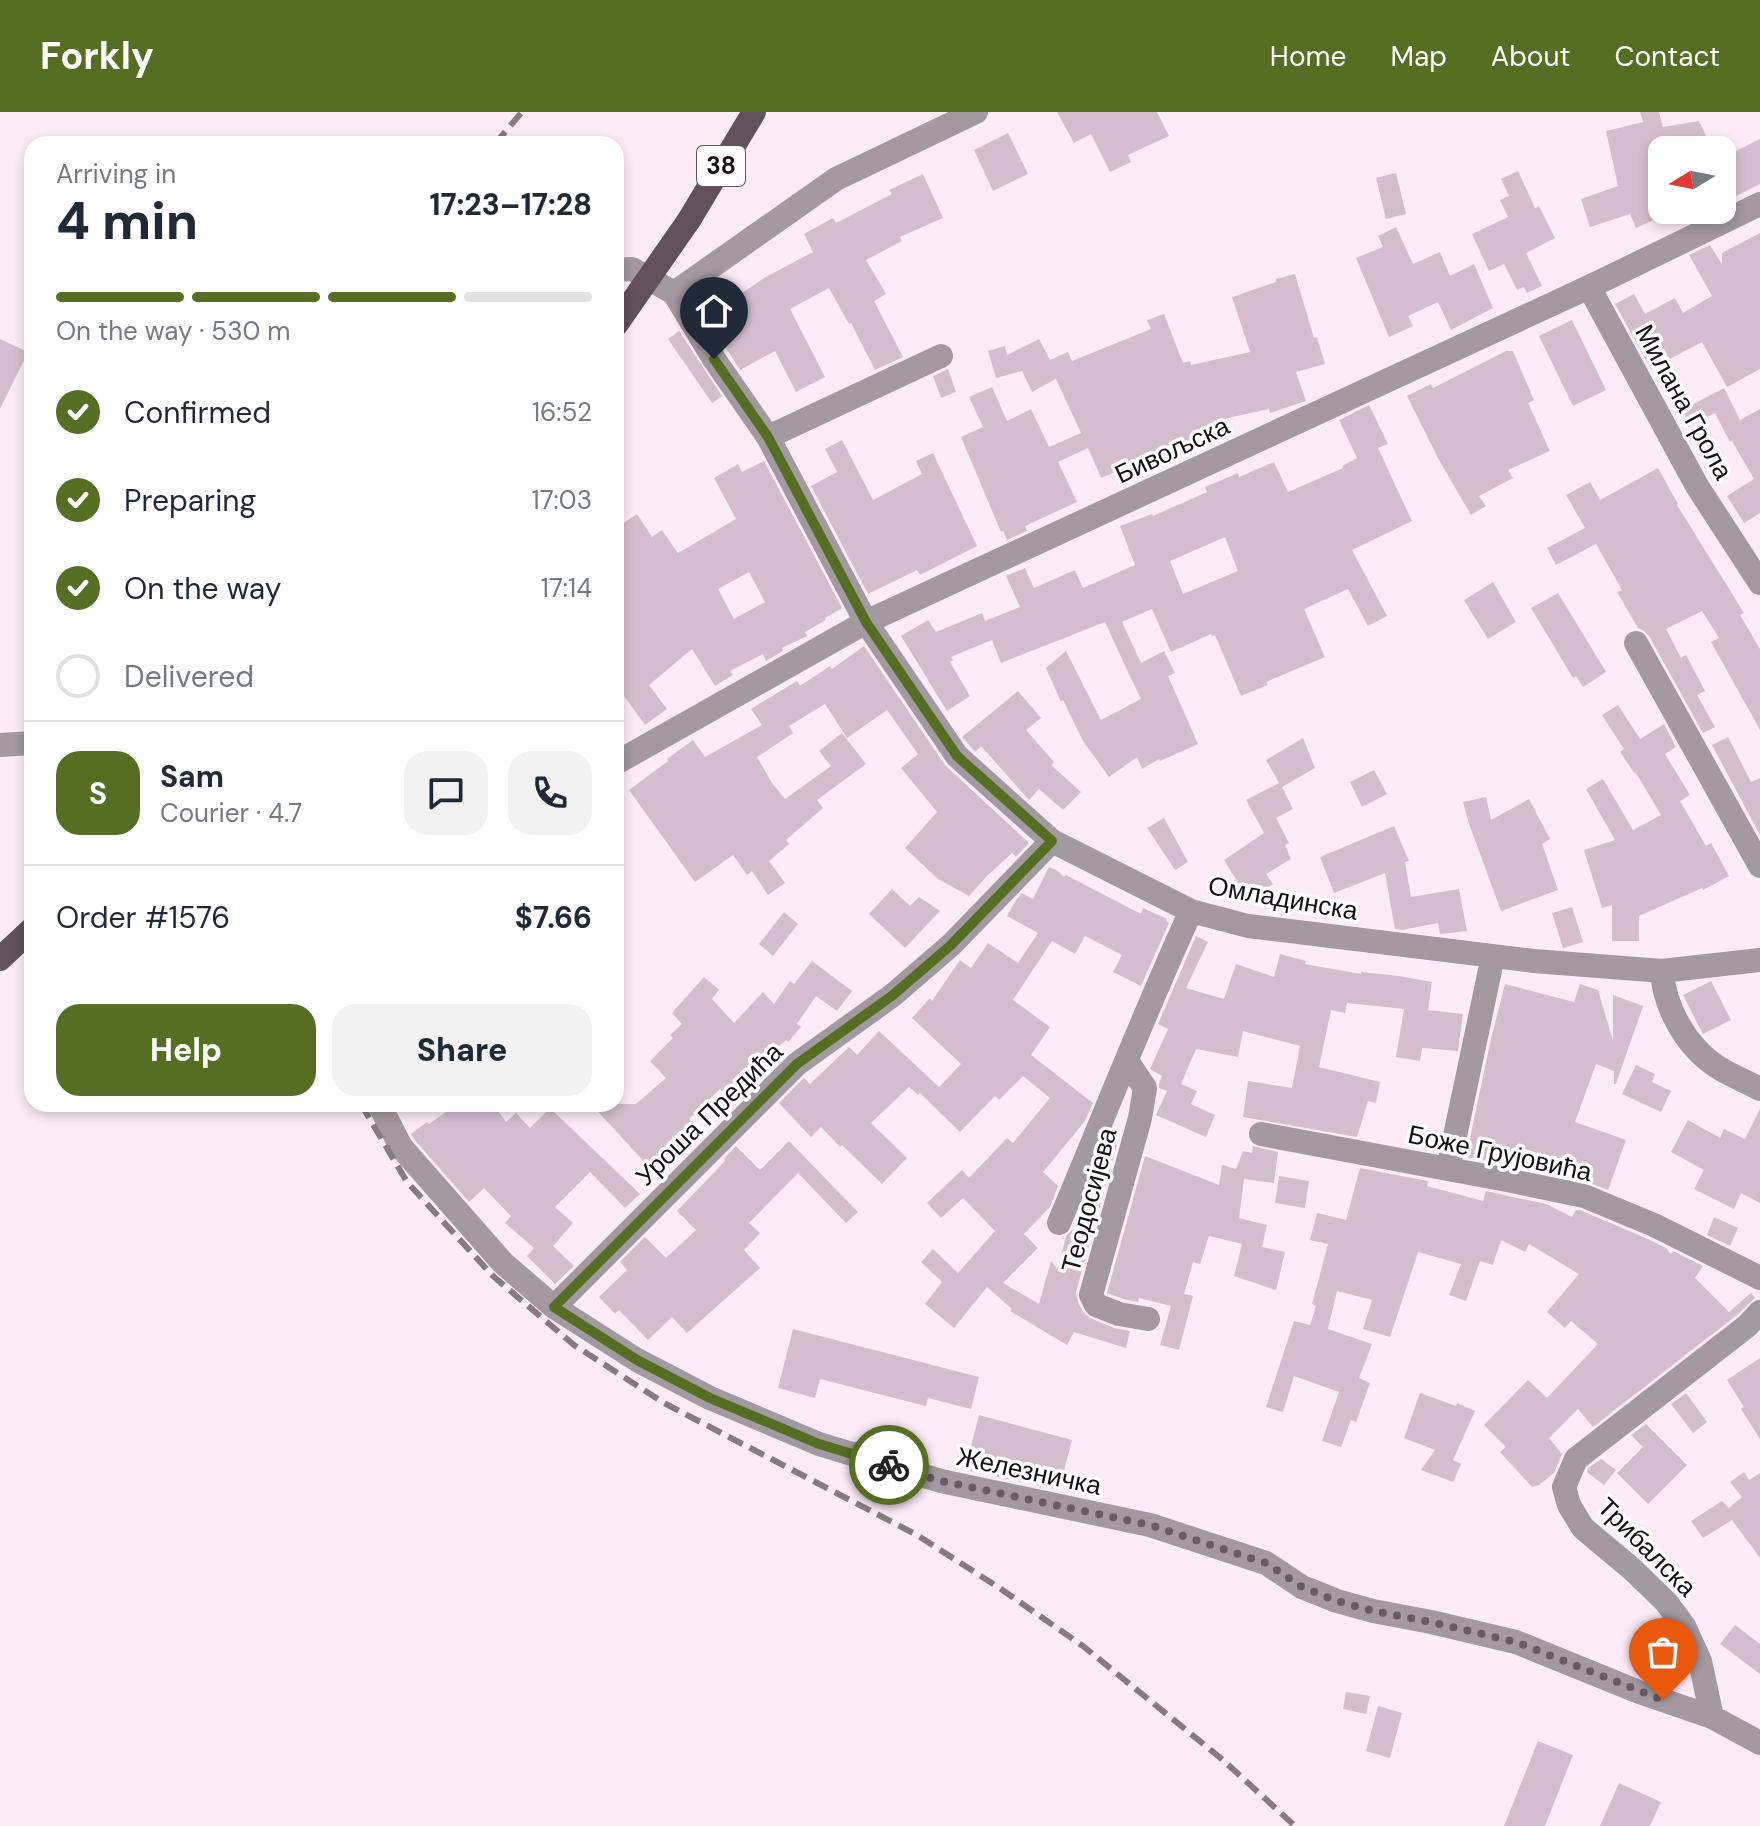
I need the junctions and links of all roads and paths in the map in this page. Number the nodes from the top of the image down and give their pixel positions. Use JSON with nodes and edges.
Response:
{"nodes":[{"id":1,"x":754,"y":112,"type":"edge"},
{"id":2,"x":976,"y":112,"type":"edge"},
{"id":3,"x":1760,"y":204,"type":"edge"},
{"id":4,"x":624,"y":270,"type":"edge"},
{"id":5,"x":1589,"y":287,"type":"junction"},
{"id":6,"x":674,"y":293,"type":"junction"},
{"id":7,"x":624,"y":313,"type":"edge"},
{"id":8,"x":941,"y":356,"type":"dead end"},
{"id":9,"x":768,"y":437,"type":"junction"},
{"id":10,"x":1760,"y":583,"type":"edge"},
{"id":11,"x":866,"y":622,"type":"junction"},
{"id":12,"x":1636,"y":643,"type":"dead end"},
{"id":13,"x":24,"y":744,"type":"edge"},
{"id":14,"x":0,"y":745,"type":"edge"},
{"id":15,"x":624,"y":758,"type":"edge"},
{"id":16,"x":1052,"y":841,"type":"junction"},
{"id":17,"x":1760,"y":866,"type":"edge"},
{"id":18,"x":1191,"y":911,"type":"junction"},
{"id":19,"x":24,"y":936,"type":"edge"},
{"id":20,"x":1493,"y":956,"type":"junction"},
{"id":21,"x":0,"y":959,"type":"edge"},
{"id":22,"x":1760,"y":960,"type":"edge"},
{"id":23,"x":1662,"y":971,"type":"junction"},
{"id":24,"x":1127,"y":1061,"type":"junction"},
{"id":25,"x":1760,"y":1089,"type":"edge"},
{"id":26,"x":383,"y":1112,"type":"edge"},
{"id":27,"x":1261,"y":1134,"type":"dead end"},
{"id":28,"x":1448,"y":1169,"type":"junction"},
{"id":29,"x":1059,"y":1223,"type":"dead end"},
{"id":30,"x":1760,"y":1278,"type":"edge"},
{"id":31,"x":554,"y":1307,"type":"junction"},
{"id":32,"x":1760,"y":1312,"type":"edge"},
{"id":33,"x":1148,"y":1319,"type":"dead end"},
{"id":34,"x":1712,"y":1717,"type":"junction"},
{"id":35,"x":1760,"y":1743,"type":"edge"}],
"edges":[{"from":1,"to":7,"type":"main road","number":"38","bridge":true},
{"from":2,"to":6,"type":"street"},
{"from":3,"to":5,"type":"street","name":"Бивољска"},
{"from":4,"to":6,"type":"street"},
{"from":5,"to":10,"type":"street","name":"Милана Грола"},
{"from":5,"to":11,"type":"street","name":"Бивољска"},
{"from":6,"to":9,"type":"street","name":"Омладинска"},
{"from":8,"to":9,"type":"street"},
{"from":9,"to":11,"type":"street","name":"Омладинска"},
{"from":11,"to":15,"type":"street","name":"Бивољска"},
{"from":11,"to":16,"type":"street","name":"Омладинска"},
{"from":12,"to":17,"type":"street"},
{"from":13,"to":14,"type":"street"},
{"from":16,"to":18,"type":"street","name":"Омладинска"},
{"from":16,"to":31,"type":"street","name":"Уроша Предића"},
{"from":18,"to":20,"type":"street","name":"Омладинска"},
{"from":18,"to":24,"type":"street","name":"Теодосијева"},
{"from":19,"to":21,"type":"main road"},
{"from":20,"to":23,"type":"street","name":"Омладинска"},
{"from":20,"to":28,"type":"street"},
{"from":22,"to":23,"type":"street","name":"Омладинска"},
{"from":23,"to":25,"type":"street"},
{"from":24,"to":29,"type":"street","name":"Теодосијева"},
{"from":24,"to":33,"type":"street","name":"Теодосијева"},
{"from":26,"to":31,"type":"street","name":"Железничка"},
{"from":27,"to":28,"type":"street","name":"Боже Грујовића"},
{"from":28,"to":30,"type":"street","name":"Боже Грујовића"},
{"from":31,"to":34,"type":"street","name":"Железничка"},
{"from":32,"to":34,"type":"street","name":"Трибалска"},
{"from":34,"to":35,"type":"street","name":"Железничка"}]}
